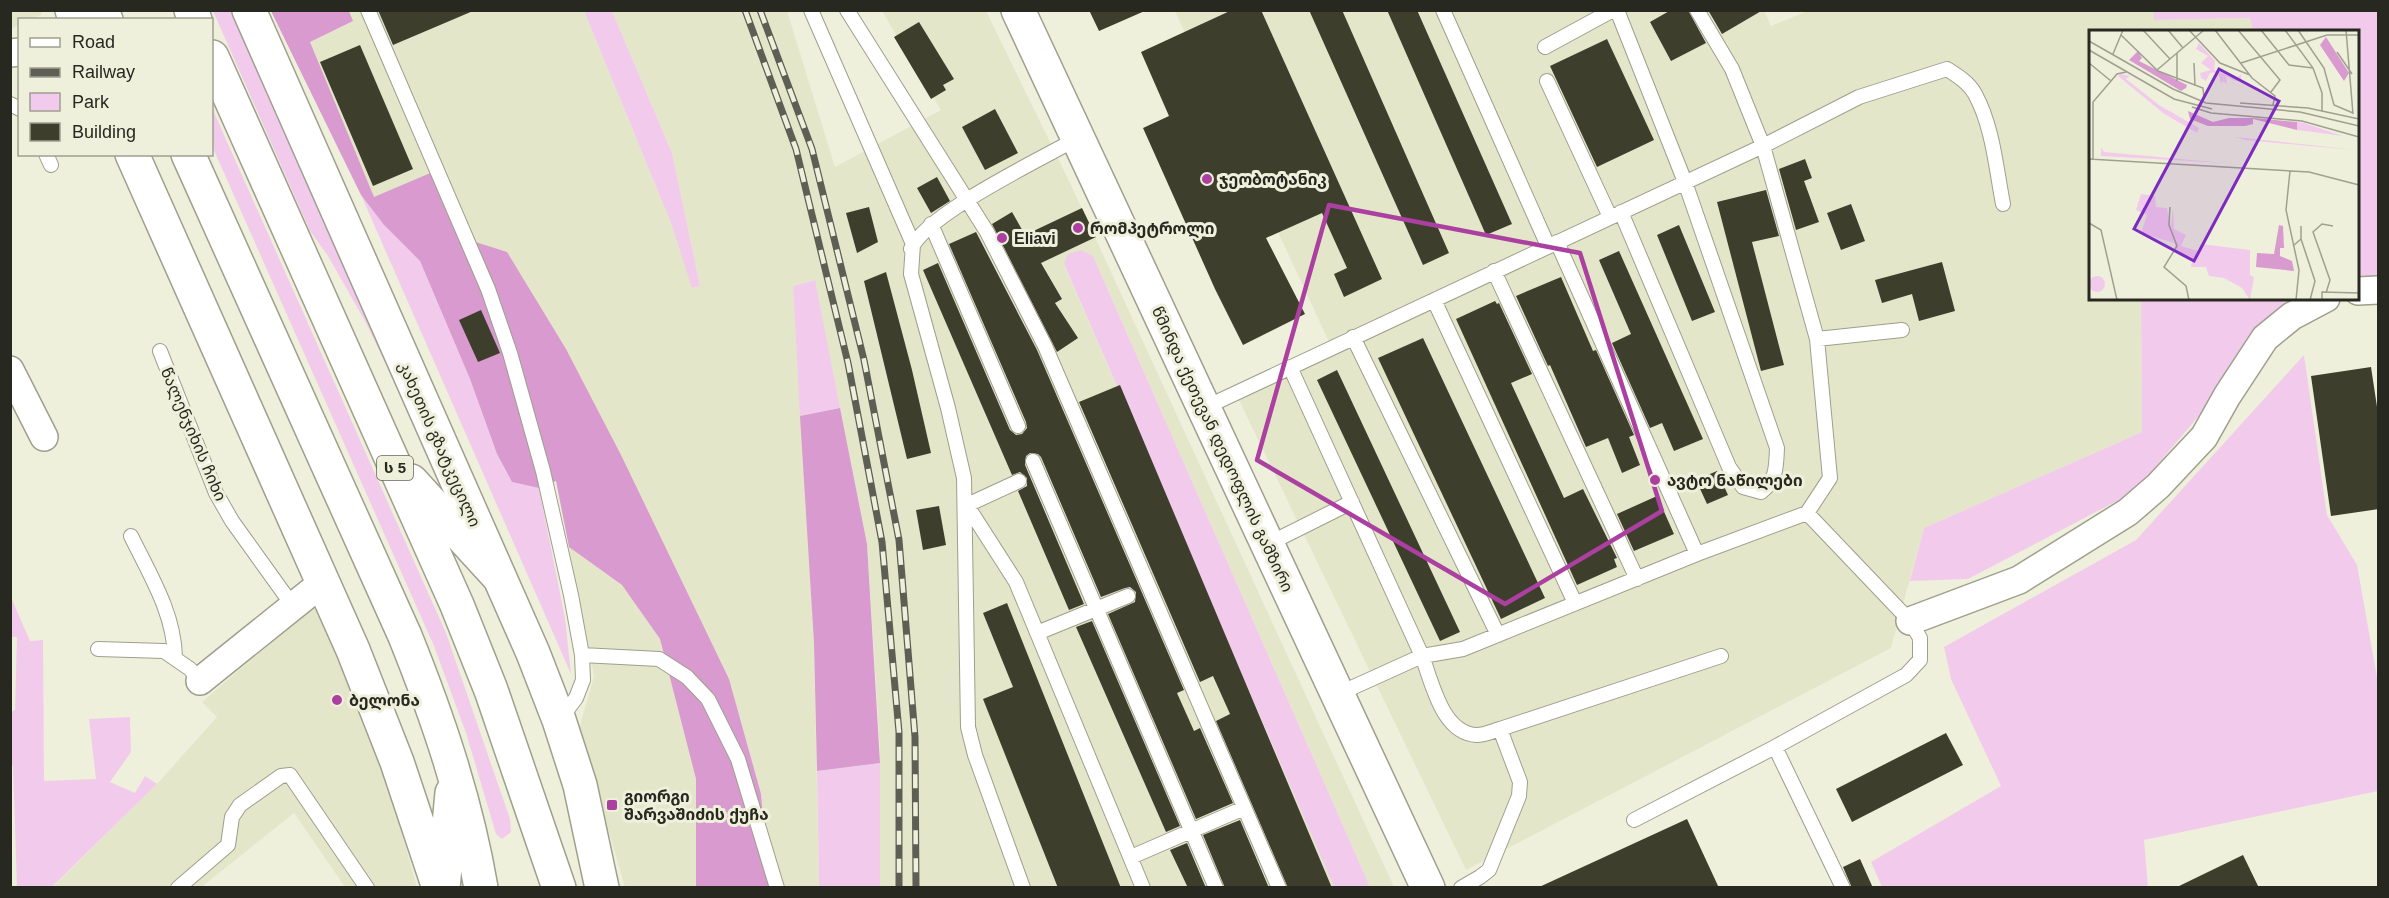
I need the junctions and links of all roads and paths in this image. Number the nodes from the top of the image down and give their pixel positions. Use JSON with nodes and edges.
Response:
{"nodes":[{"id":1,"x":249,"y":10,"type":"edge"},
{"id":2,"x":368,"y":10,"type":"edge"},
{"id":3,"x":811,"y":10,"type":"edge"},
{"id":4,"x":847,"y":10,"type":"edge"},
{"id":5,"x":1018,"y":10,"type":"edge"},
{"id":6,"x":1443,"y":10,"type":"edge"},
{"id":7,"x":1615,"y":10,"type":"edge"},
{"id":8,"x":1697,"y":10,"type":"edge"},
{"id":9,"x":1545,"y":47,"type":"dead end"},
{"id":10,"x":213,"y":59,"type":"edge"},
{"id":11,"x":1547,"y":81,"type":"dead end"},
{"id":12,"x":1078,"y":138,"type":"junction"},
{"id":13,"x":1763,"y":146,"type":"junction"},
{"id":14,"x":133,"y":156,"type":"edge"},
{"id":15,"x":189,"y":156,"type":"edge"},
{"id":16,"x":1685,"y":182,"type":"junction"},
{"id":17,"x":967,"y":200,"type":"junction"},
{"id":18,"x":2003,"y":204,"type":"dead end"},
{"id":19,"x":1616,"y":215,"type":"junction"},
{"id":20,"x":931,"y":224,"type":"junction"},
{"id":21,"x":913,"y":244,"type":"junction"},
{"id":22,"x":1553,"y":244,"type":"junction"},
{"id":23,"x":1494,"y":271,"type":"junction"},
{"id":24,"x":2379,"y":290,"type":"edge"},
{"id":25,"x":2359,"y":291,"type":"edge"},
{"id":26,"x":1434,"y":300,"type":"junction"},
{"id":27,"x":2322,"y":300,"type":"edge"},
{"id":28,"x":1902,"y":330,"type":"dead end"},
{"id":29,"x":1353,"y":338,"type":"junction"},
{"id":30,"x":1817,"y":339,"type":"junction"},
{"id":31,"x":160,"y":351,"type":"dead end"},
{"id":32,"x":1290,"y":367,"type":"junction"},
{"id":33,"x":10,"y":370,"type":"edge"},
{"id":34,"x":1204,"y":408,"type":"junction"},
{"id":35,"x":1018,"y":426,"type":"dead end"},
{"id":36,"x":44,"y":437,"type":"dead end"},
{"id":37,"x":391,"y":459,"type":"junction"},
{"id":38,"x":1033,"y":461,"type":"dead end"},
{"id":39,"x":1019,"y":481,"type":"dead end"},
{"id":40,"x":1352,"y":502,"type":"junction"},
{"id":41,"x":964,"y":503,"type":"junction"},
{"id":42,"x":1807,"y":513,"type":"junction"},
{"id":43,"x":131,"y":537,"type":"dead end"},
{"id":44,"x":1268,"y":544,"type":"junction"},
{"id":45,"x":1697,"y":554,"type":"junction"},
{"id":46,"x":499,"y":577,"type":"junction"},
{"id":47,"x":1637,"y":579,"type":"junction"},
{"id":48,"x":322,"y":583,"type":"junction"},
{"id":49,"x":1128,"y":596,"type":"dead end"},
{"id":50,"x":1575,"y":603,"type":"junction"},
{"id":51,"x":292,"y":606,"type":"junction"},
{"id":52,"x":1097,"y":609,"type":"junction"},
{"id":53,"x":1910,"y":621,"type":"junction"},
{"id":54,"x":1037,"y":633,"type":"junction"},
{"id":55,"x":1498,"y":635,"type":"junction"},
{"id":56,"x":98,"y":649,"type":"dead end"},
{"id":57,"x":582,"y":656,"type":"junction"},
{"id":58,"x":1422,"y":656,"type":"junction"},
{"id":59,"x":1721,"y":656,"type":"dead end"},
{"id":60,"x":176,"y":657,"type":"junction"},
{"id":61,"x":200,"y":681,"type":"joint"},
{"id":62,"x":1338,"y":694,"type":"junction"},
{"id":63,"x":559,"y":720,"type":"junction"},
{"id":64,"x":1500,"y":729,"type":"junction"},
{"id":65,"x":1775,"y":747,"type":"junction"},
{"id":66,"x":453,"y":765,"type":"junction"},
{"id":67,"x":1244,"y":808,"type":"junction"},
{"id":68,"x":1634,"y":820,"type":"dead end"},
{"id":69,"x":1192,"y":831,"type":"junction"},
{"id":70,"x":1131,"y":857,"type":"junction"},
{"id":71,"x":178,"y":888,"type":"edge"},
{"id":72,"x":367,"y":888,"type":"edge"},
{"id":73,"x":441,"y":888,"type":"edge"},
{"id":74,"x":481,"y":888,"type":"edge"},
{"id":75,"x":559,"y":888,"type":"edge"},
{"id":76,"x":602,"y":888,"type":"edge"},
{"id":77,"x":777,"y":888,"type":"edge"},
{"id":78,"x":1016,"y":888,"type":"edge"},
{"id":79,"x":1023,"y":888,"type":"edge"},
{"id":80,"x":1143,"y":888,"type":"edge"},
{"id":81,"x":1216,"y":888,"type":"edge"},
{"id":82,"x":1279,"y":888,"type":"edge"},
{"id":83,"x":1428,"y":888,"type":"edge"},
{"id":84,"x":1461,"y":888,"type":"edge"},
{"id":85,"x":1843,"y":888,"type":"edge"}],
"edges":[{"from":1,"to":46,"type":"main road","name":"კახეთის გზატკეცილი"},
{"from":2,"to":57,"type":"lane"},
{"from":3,"to":21,"type":"lane"},
{"from":4,"to":17,"type":"lane"},
{"from":5,"to":12,"type":"main road","name":"წმინდა ქეთევან დედოფლის გამზირი"},
{"from":6,"to":22,"type":"lane"},
{"from":7,"to":9,"type":"lane"},
{"from":7,"to":16,"type":"lane"},
{"from":8,"to":13,"type":"lane"},
{"from":10,"to":37,"type":"main road","number":"ს 5"},
{"from":11,"to":19,"type":"lane"},
{"from":12,"to":17,"type":"lane"},
{"from":12,"to":34,"type":"main road","name":"წმინდა ქეთევან დედოფლის გამზირი"},
{"from":13,"to":16,"type":"lane"},
{"from":13,"to":18,"type":"lane"},
{"from":13,"to":30,"type":"lane"},
{"from":14,"to":48,"type":"main road"},
{"from":15,"to":66,"type":"main road"},
{"from":16,"to":19,"type":"lane"},
{"from":16,"to":19,"type":"lane"},
{"from":17,"to":20,"type":"lane"},
{"from":17,"to":67,"type":"lane"},
{"from":19,"to":22,"type":"lane"},
{"from":20,"to":21,"type":"lane"},
{"from":20,"to":35,"type":"lane"},
{"from":21,"to":41,"type":"lane"},
{"from":22,"to":23,"type":"lane"},
{"from":22,"to":45,"type":"lane"},
{"from":23,"to":26,"type":"lane"},
{"from":23,"to":47,"type":"lane"},
{"from":24,"to":25,"type":"street"},
{"from":26,"to":29,"type":"lane"},
{"from":26,"to":50,"type":"lane"},
{"from":27,"to":53,"type":"street"},
{"from":28,"to":30,"type":"lane"},
{"from":29,"to":32,"type":"lane"},
{"from":29,"to":55,"type":"lane"},
{"from":30,"to":42,"type":"lane"},
{"from":31,"to":51,"type":"lane","name":"წალენჯიხის ჩიხი"},
{"from":32,"to":34,"type":"lane"},
{"from":32,"to":40,"type":"lane"},
{"from":33,"to":36,"type":"street"},
{"from":34,"to":44,"type":"main road","name":"წმინდა ქეთევან დედოფლის გამზირი"},
{"from":37,"to":46,"type":"main road"},
{"from":37,"to":75,"type":"main road","number":"ს 5"},
{"from":38,"to":52,"type":"lane"},
{"from":39,"to":41,"type":"lane"},
{"from":40,"to":44,"type":"lane"},
{"from":40,"to":58,"type":"lane"},
{"from":41,"to":54,"type":"lane"},
{"from":41,"to":78,"type":"lane"},
{"from":41,"to":79,"type":"lane"},
{"from":42,"to":45,"type":"lane"},
{"from":42,"to":53,"type":"lane"},
{"from":43,"to":60,"type":"lane"},
{"from":44,"to":62,"type":"main road","name":"წმინდა ქეთევან დედოფლის გამზირი"},
{"from":45,"to":47,"type":"lane"},
{"from":46,"to":63,"type":"main road","name":"კახეთის გზატკეცილი"},
{"from":47,"to":50,"type":"lane"},
{"from":48,"to":51,"type":"street"},
{"from":48,"to":73,"type":"main road"},
{"from":49,"to":52,"type":"lane"},
{"from":50,"to":55,"type":"lane"},
{"from":51,"to":61,"type":"street"},
{"from":52,"to":54,"type":"lane"},
{"from":52,"to":69,"type":"lane"},
{"from":53,"to":65,"type":"lane"},
{"from":54,"to":70,"type":"lane"},
{"from":55,"to":58,"type":"lane"},
{"from":56,"to":60,"type":"lane"},
{"from":57,"to":63,"type":"lane"},
{"from":57,"to":77,"type":"lane"},
{"from":58,"to":62,"type":"lane"},
{"from":58,"to":64,"type":"lane"},
{"from":59,"to":64,"type":"lane"},
{"from":60,"to":61,"type":"lane"},
{"from":62,"to":83,"type":"main road","name":"წმინდა ქეთევან დედოფლის გამზირი"},
{"from":63,"to":76,"type":"main road","name":"კახეთის გზატკეცილი"},
{"from":64,"to":84,"type":"lane"},
{"from":65,"to":68,"type":"lane"},
{"from":65,"to":85,"type":"lane"},
{"from":66,"to":73,"type":"main road"},
{"from":66,"to":74,"type":"main road"},
{"from":67,"to":69,"type":"lane"},
{"from":67,"to":82,"type":"lane"},
{"from":69,"to":70,"type":"lane"},
{"from":69,"to":81,"type":"lane"},
{"from":70,"to":80,"type":"lane"},
{"from":71,"to":72,"type":"lane"}]}
